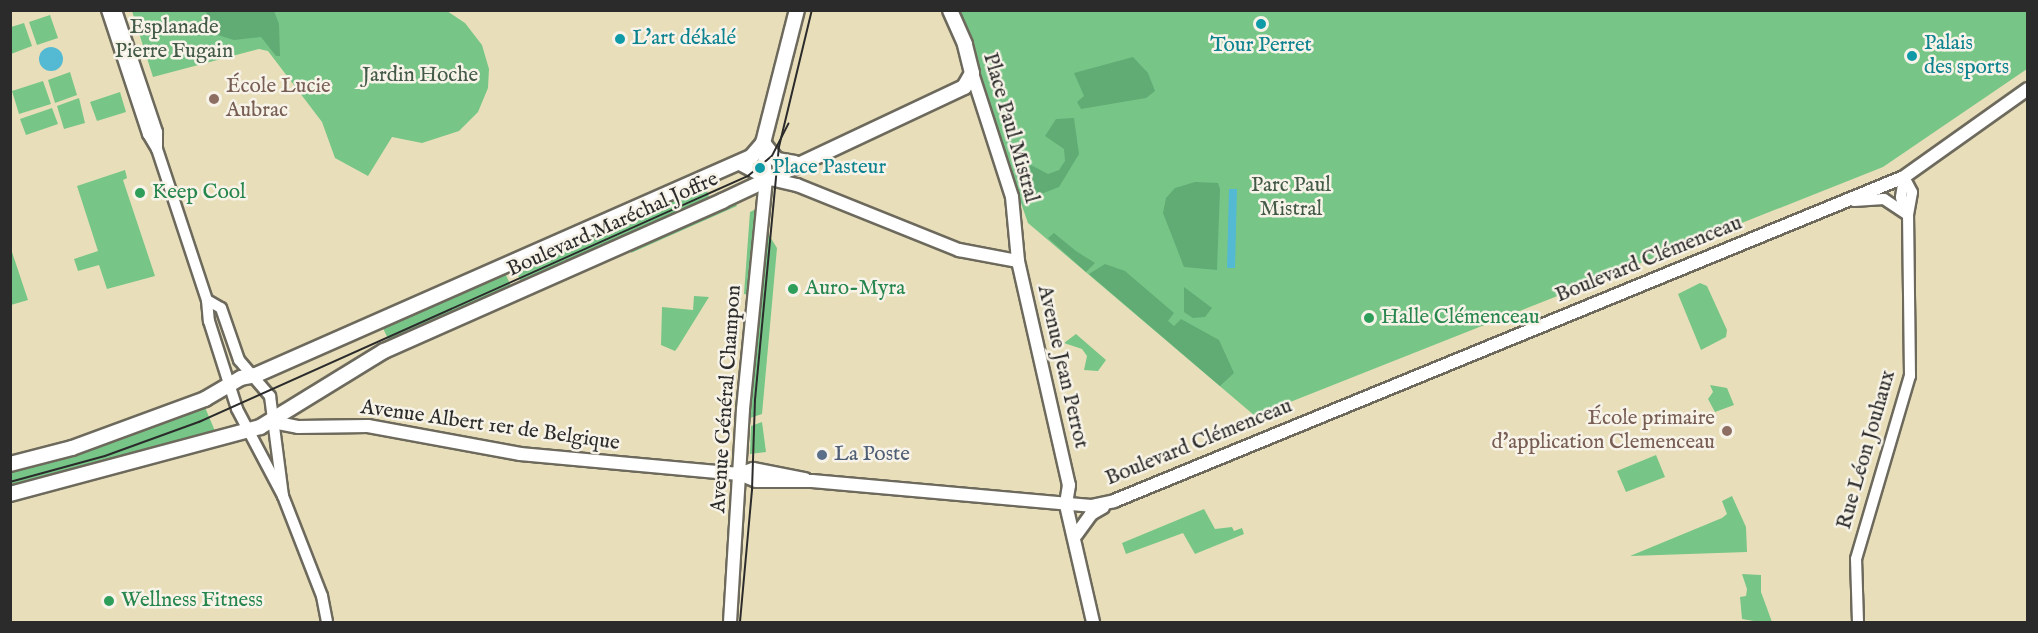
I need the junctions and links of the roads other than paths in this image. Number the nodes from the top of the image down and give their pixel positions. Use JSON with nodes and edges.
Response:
{"nodes":[{"id":1,"x":107,"y":10,"type":"edge"},
{"id":2,"x":116,"y":10,"type":"edge"},
{"id":3,"x":797,"y":10,"type":"edge"},
{"id":4,"x":950,"y":10,"type":"edge"},
{"id":5,"x":972,"y":73,"type":"junction"},
{"id":6,"x":2028,"y":89,"type":"edge"},
{"id":7,"x":763,"y":143,"type":"junction"},
{"id":8,"x":157,"y":149,"type":"junction"},
{"id":9,"x":738,"y":163,"type":"junction"},
{"id":10,"x":795,"y":163,"type":"junction"},
{"id":11,"x":1904,"y":177,"type":"junction"},
{"id":12,"x":766,"y":178,"type":"junction"},
{"id":13,"x":797,"y":185,"type":"junction"},
{"id":14,"x":1844,"y":202,"type":"junction"},
{"id":15,"x":1908,"y":215,"type":"junction"},
{"id":16,"x":1018,"y":261,"type":"junction"},
{"id":17,"x":207,"y":300,"type":"junction"},
{"id":18,"x":256,"y":375,"type":"junction"},
{"id":19,"x":230,"y":386,"type":"junction"},
{"id":20,"x":273,"y":422,"type":"junction"},
{"id":21,"x":248,"y":429,"type":"junction"},
{"id":22,"x":10,"y":464,"type":"edge"},
{"id":23,"x":739,"y":474,"type":"junction"},
{"id":24,"x":10,"y":494,"type":"edge"},
{"id":25,"x":283,"y":496,"type":"junction"},
{"id":26,"x":1114,"y":501,"type":"junction"},
{"id":27,"x":1066,"y":505,"type":"junction"},
{"id":28,"x":1076,"y":535,"type":"junction"},
{"id":29,"x":327,"y":622,"type":"edge"},
{"id":30,"x":730,"y":622,"type":"edge"},
{"id":31,"x":1093,"y":622,"type":"edge"},
{"id":32,"x":1858,"y":622,"type":"edge"}],
"edges":[{"from":1,"to":8,"type":"street"},
{"from":2,"to":8,"type":"street"},
{"from":3,"to":7,"type":"main road"},
{"from":4,"to":5,"type":"main road","name":"Place Paul Mistral"},
{"from":5,"to":10,"type":"main road","name":"Boulevard Maréchal Joffre"},
{"from":5,"to":16,"type":"main road","name":"Place Paul Mistral"},
{"from":6,"to":11,"type":"main road","name":"Boulevard Clémenceau"},
{"from":7,"to":9,"type":"main road"},
{"from":7,"to":10,"type":"main road"},
{"from":7,"to":12,"type":"main road"},
{"from":8,"to":17,"type":"street"},
{"from":9,"to":12,"type":"main road"},
{"from":9,"to":18,"type":"main road","name":"Boulevard Maréchal Joffre"},
{"from":10,"to":12,"type":"main road","name":"Boulevard Maréchal Joffre"},
{"from":10,"to":13,"type":"main road"},
{"from":11,"to":14,"type":"main road","name":"Boulevard Clémenceau"},
{"from":11,"to":15,"type":"street","name":"Rue Léon Jouhaux"},
{"from":12,"to":13,"type":"main road"},
{"from":12,"to":20,"type":"main road","name":"Boulevard Maréchal Joffre"},
{"from":12,"to":23,"type":"main road","name":"Avenue Général Champon"},
{"from":13,"to":16,"type":"main road"},
{"from":14,"to":15,"type":"street"},
{"from":14,"to":26,"type":"main road","name":"Boulevard Clémenceau"},
{"from":15,"to":32,"type":"street","name":"Rue Léon Jouhaux"},
{"from":16,"to":27,"type":"main road","name":"Avenue Jean Perrot"},
{"from":17,"to":18,"type":"street"},
{"from":17,"to":19,"type":"street"},
{"from":18,"to":19,"type":"main road","name":"Boulevard Maréchal Joffre"},
{"from":18,"to":20,"type":"street"},
{"from":19,"to":21,"type":"street"},
{"from":19,"to":22,"type":"main road","name":"Boulevard Maréchal Joffre"},
{"from":20,"to":21,"type":"main road"},
{"from":20,"to":23,"type":"main road","name":"Avenue Albert 1er de Belgique"},
{"from":20,"to":25,"type":"street"},
{"from":21,"to":24,"type":"main road"},
{"from":21,"to":25,"type":"street"},
{"from":23,"to":27,"type":"main road","name":"Avenue Albert 1er de Belgique"},
{"from":23,"to":30,"type":"main road","name":"Avenue Général Champon"},
{"from":25,"to":29,"type":"street"},
{"from":26,"to":27,"type":"main road","name":"Boulevard Clémenceau"},
{"from":26,"to":28,"type":"main road"},
{"from":27,"to":28,"type":"main road","name":"Avenue Jean Perrot"},
{"from":28,"to":31,"type":"main road","name":"Avenue Jean Perrot"}]}
